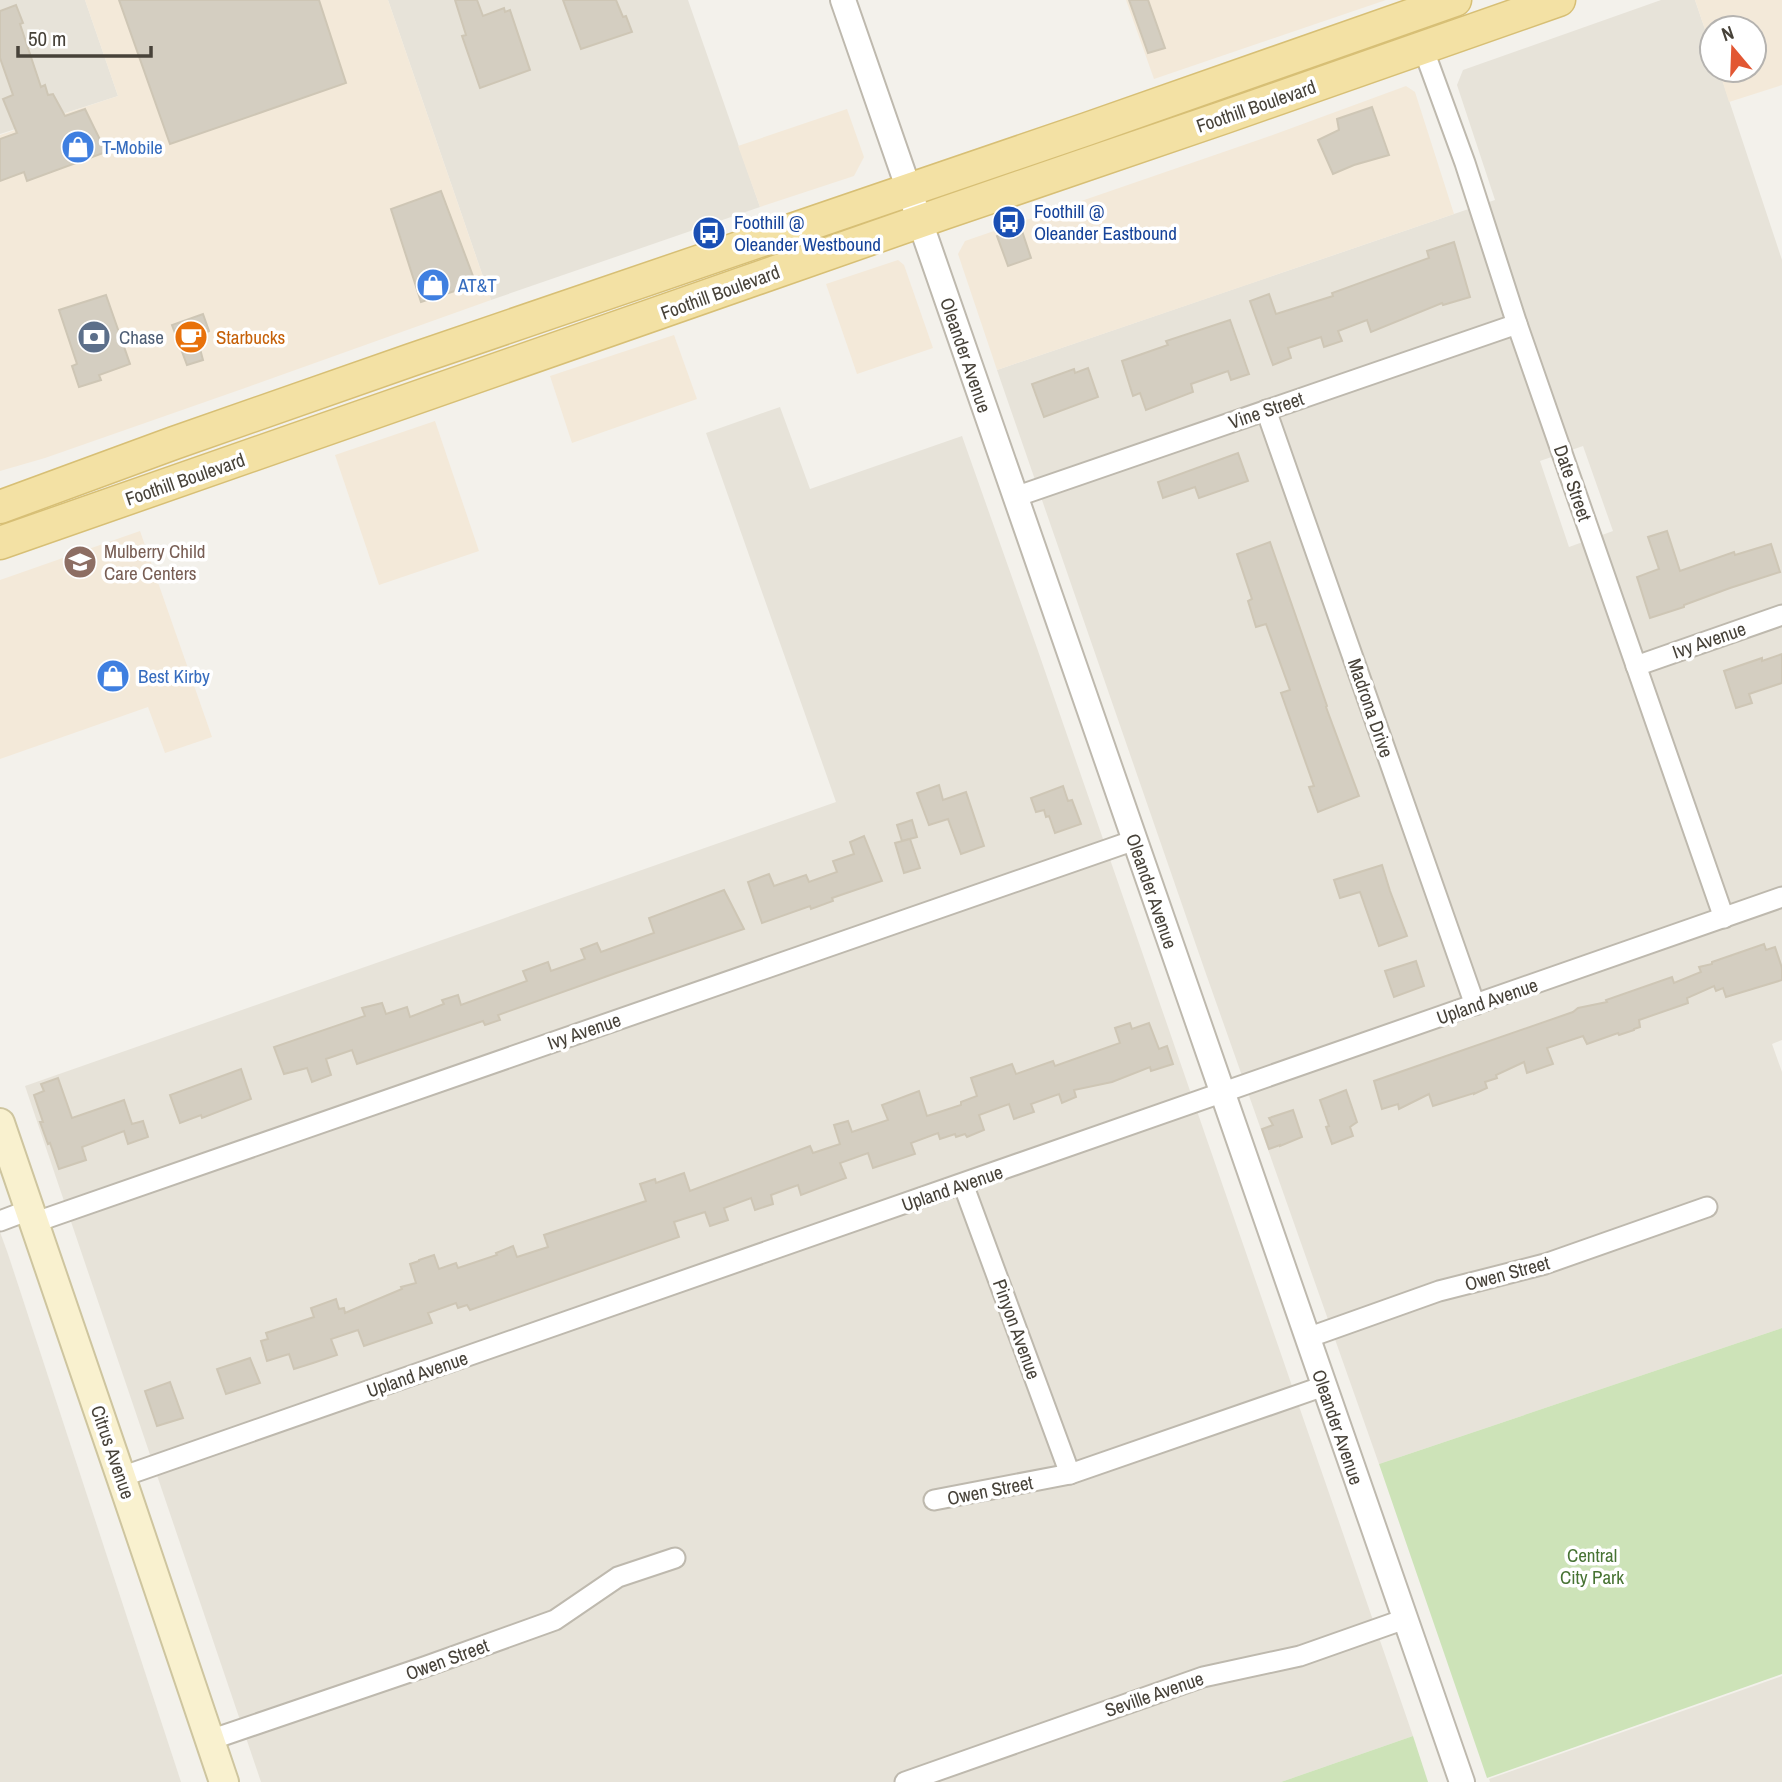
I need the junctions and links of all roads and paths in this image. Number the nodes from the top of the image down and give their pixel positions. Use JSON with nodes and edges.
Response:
{"nodes":[{"id":1,"x":843,"y":0,"type":"edge"},
{"id":2,"x":1455,"y":0,"type":"edge"},
{"id":3,"x":1559,"y":0,"type":"edge"},
{"id":4,"x":1423,"y":48,"type":"junction"},
{"id":5,"x":909,"y":189,"type":"junction"},
{"id":6,"x":920,"y":222,"type":"junction"},
{"id":7,"x":1517,"y":324,"type":"junction"},
{"id":8,"x":411,"y":360,"type":"junction"},
{"id":9,"x":1266,"y":410,"type":"junction"},
{"id":10,"x":253,"y":455,"type":"junction"},
{"id":11,"x":1016,"y":497,"type":"junction"},
{"id":12,"x":0,"y":507,"type":"edge"},
{"id":13,"x":0,"y":544,"type":"edge"},
{"id":14,"x":1782,"y":615,"type":"edge"},
{"id":15,"x":1636,"y":666,"type":"junction"},
{"id":16,"x":1135,"y":840,"type":"junction"},
{"id":17,"x":1782,"y":897,"type":"edge"},
{"id":18,"x":1724,"y":918,"type":"junction"},
{"id":19,"x":1475,"y":1005,"type":"junction"},
{"id":20,"x":1222,"y":1093,"type":"junction"},
{"id":21,"x":0,"y":1124,"type":"edge"},
{"id":22,"x":963,"y":1184,"type":"junction"},
{"id":23,"x":1707,"y":1207,"type":"dead end"},
{"id":24,"x":31,"y":1217,"type":"junction"},
{"id":25,"x":0,"y":1221,"type":"edge"},
{"id":26,"x":1307,"y":1338,"type":"junction"},
{"id":27,"x":1324,"y":1386,"type":"junction"},
{"id":28,"x":1070,"y":1474,"type":"junction"},
{"id":29,"x":121,"y":1477,"type":"junction"},
{"id":30,"x":934,"y":1500,"type":"dead end"},
{"id":31,"x":674,"y":1558,"type":"dead end"},
{"id":32,"x":1405,"y":1619,"type":"junction"},
{"id":33,"x":210,"y":1740,"type":"junction"},
{"id":34,"x":224,"y":1782,"type":"edge"},
{"id":35,"x":905,"y":1782,"type":"edge"},
{"id":36,"x":1462,"y":1782,"type":"edge"}],
"edges":[{"from":1,"to":5,"type":"street","name":"Oleander Avenue"},
{"from":2,"to":5,"type":"main road","name":"Foothill Boulevard"},
{"from":3,"to":4,"type":"main road","name":"Foothill Boulevard"},
{"from":4,"to":6,"type":"main road","name":"Foothill Boulevard"},
{"from":4,"to":7,"type":"street","name":"Date Street"},
{"from":5,"to":6,"type":"street","name":"Oleander Avenue"},
{"from":5,"to":8,"type":"main road","name":"Foothill Boulevard"},
{"from":6,"to":10,"type":"main road","name":"Foothill Boulevard"},
{"from":6,"to":11,"type":"street","name":"Oleander Avenue"},
{"from":7,"to":9,"type":"street","name":"Vine Street"},
{"from":7,"to":15,"type":"street","name":"Date Street"},
{"from":8,"to":10,"type":"main road"},
{"from":8,"to":12,"type":"main road","name":"Foothill Boulevard"},
{"from":9,"to":11,"type":"street","name":"Vine Street"},
{"from":9,"to":19,"type":"street","name":"Madrona Drive"},
{"from":10,"to":13,"type":"main road","name":"Foothill Boulevard"},
{"from":11,"to":16,"type":"street","name":"Oleander Avenue"},
{"from":14,"to":15,"type":"street","name":"Ivy Avenue"},
{"from":15,"to":18,"type":"street","name":"Date Street"},
{"from":16,"to":20,"type":"street","name":"Oleander Avenue"},
{"from":16,"to":24,"type":"street","name":"Ivy Avenue"},
{"from":17,"to":18,"type":"street","name":"Upland Avenue"},
{"from":18,"to":19,"type":"street","name":"Upland Avenue"},
{"from":19,"to":20,"type":"street","name":"Upland Avenue"},
{"from":20,"to":22,"type":"street","name":"Upland Avenue"},
{"from":20,"to":26,"type":"street","name":"Oleander Avenue"},
{"from":21,"to":24,"type":"main road","name":"Citrus Avenue"},
{"from":22,"to":28,"type":"street","name":"Pinyon Avenue"},
{"from":22,"to":29,"type":"street","name":"Upland Avenue"},
{"from":23,"to":26,"type":"street","name":"Owen Street"},
{"from":24,"to":25,"type":"street","name":"Ivy Avenue"},
{"from":24,"to":29,"type":"main road","name":"Citrus Avenue"},
{"from":26,"to":27,"type":"street","name":"Oleander Avenue"},
{"from":27,"to":28,"type":"street","name":"Owen Street"},
{"from":27,"to":32,"type":"street","name":"Oleander Avenue"},
{"from":28,"to":30,"type":"street","name":"Owen Street"},
{"from":29,"to":33,"type":"main road","name":"Citrus Avenue"},
{"from":31,"to":33,"type":"street","name":"Owen Street"},
{"from":32,"to":35,"type":"street","name":"Seville Avenue"},
{"from":32,"to":36,"type":"street","name":"Oleander Avenue"},
{"from":33,"to":34,"type":"main road","name":"Citrus Avenue"}]}
